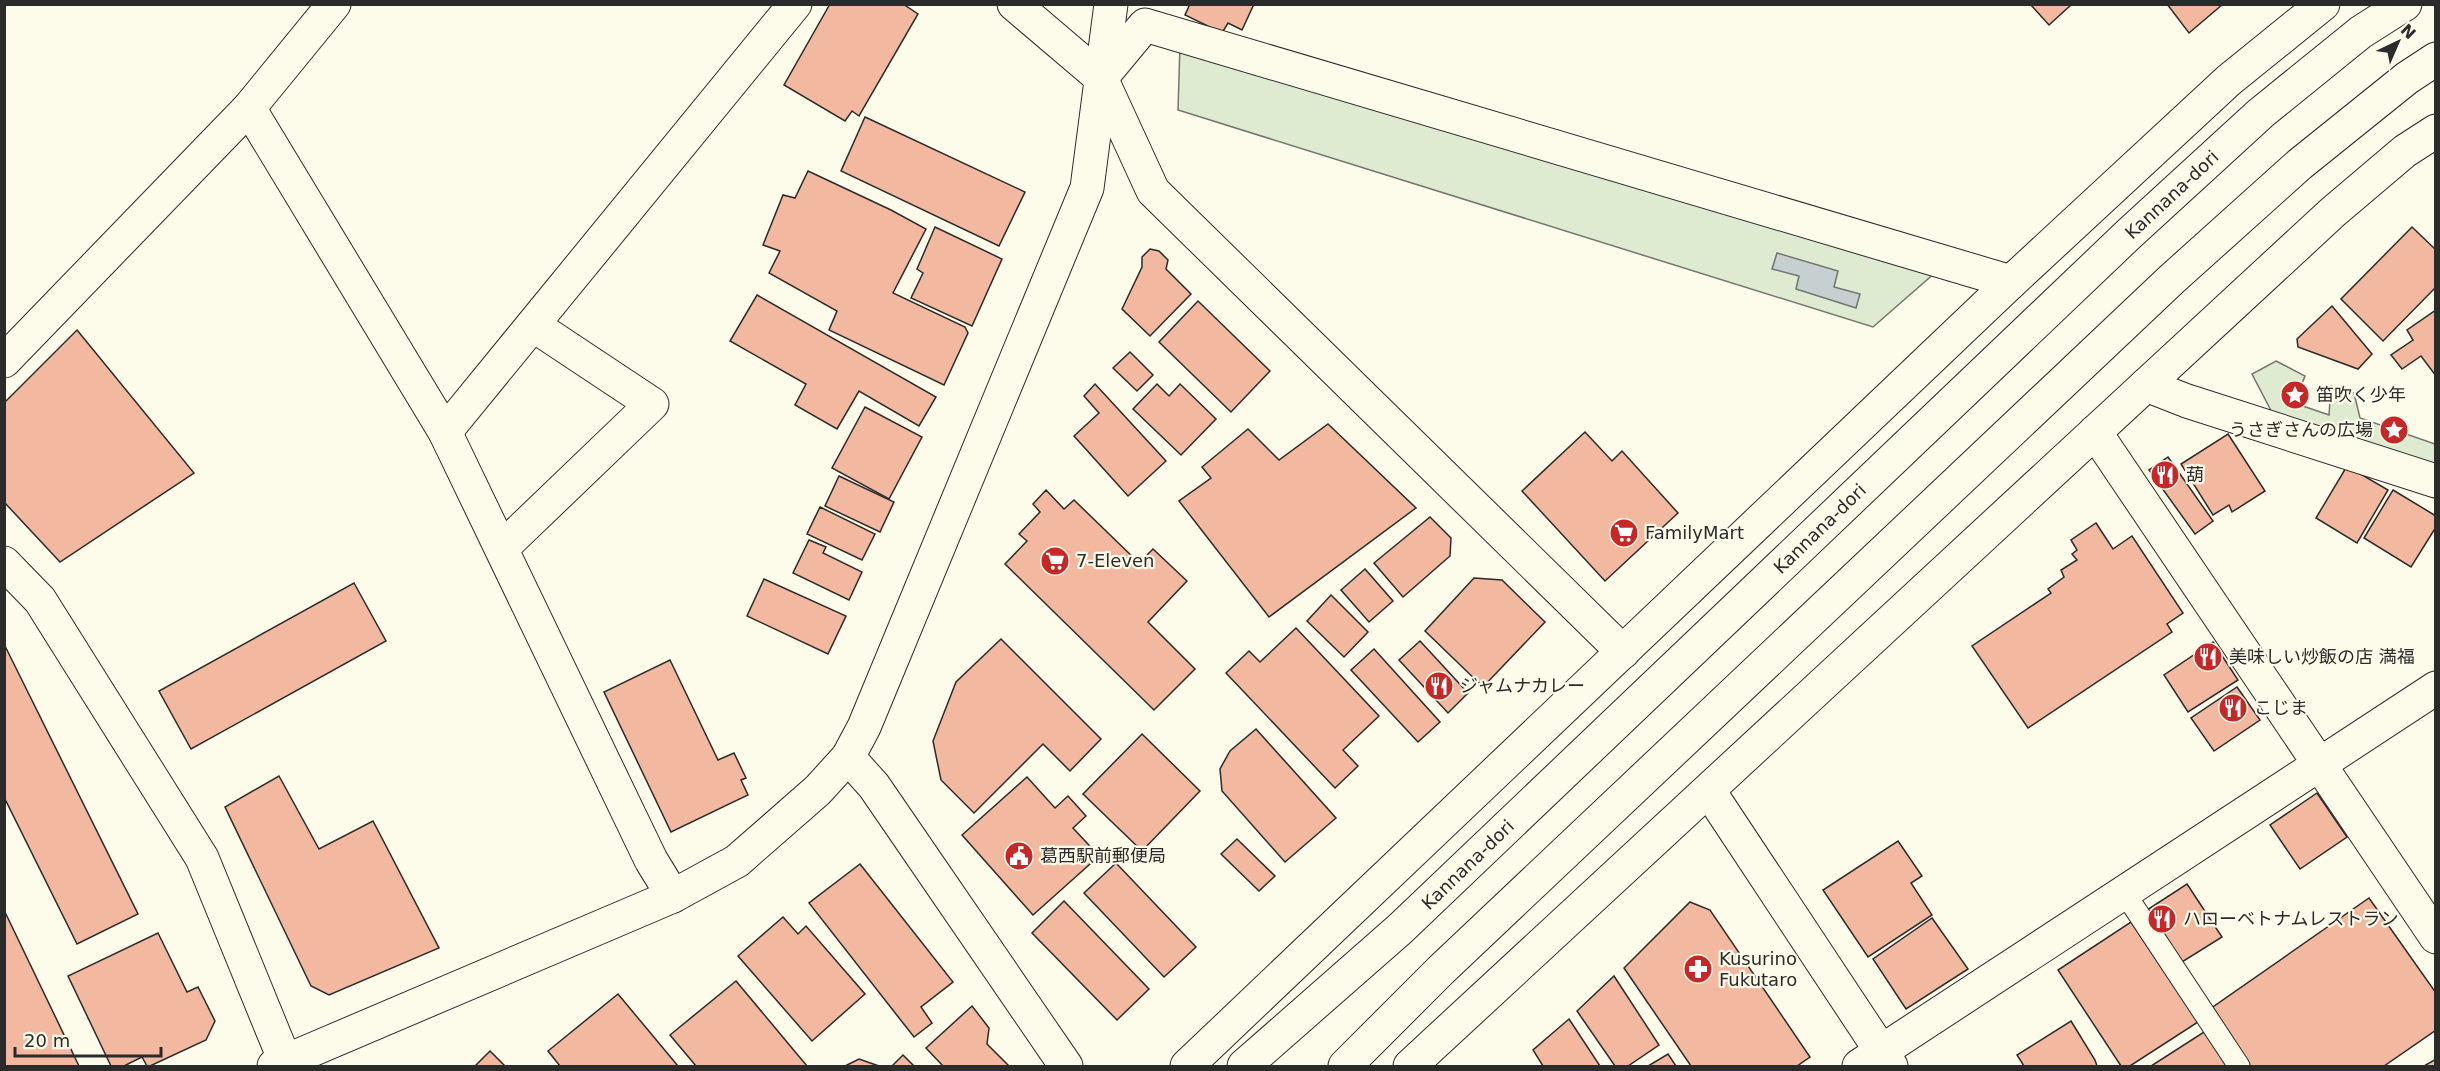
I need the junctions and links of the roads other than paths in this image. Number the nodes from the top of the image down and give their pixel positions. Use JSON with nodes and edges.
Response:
{"nodes":[{"id":1,"x":334,"y":4,"type":"edge"},
{"id":2,"x":795,"y":4,"type":"edge"},
{"id":3,"x":1014,"y":4,"type":"edge"},
{"id":4,"x":1111,"y":4,"type":"edge"},
{"id":5,"x":2324,"y":4,"type":"edge"},
{"id":6,"x":2405,"y":4,"type":"edge"},
{"id":7,"x":2436,"y":59,"type":"edge"},
{"id":8,"x":1101,"y":78,"type":"junction"},
{"id":9,"x":249,"y":108,"type":"junction"},
{"id":10,"x":2436,"y":131,"type":"edge"},
{"id":11,"x":2010,"y":282,"type":"junction"},
{"id":12,"x":533,"y":325,"type":"junction"},
{"id":13,"x":4,"y":360,"type":"edge"},
{"id":14,"x":2146,"y":385,"type":"junction"},
{"id":15,"x":445,"y":432,"type":"junction"},
{"id":16,"x":2095,"y":432,"type":"junction"},
{"id":17,"x":2436,"y":481,"type":"edge"},
{"id":18,"x":502,"y":548,"type":"junction"},
{"id":19,"x":4,"y":563,"type":"edge"},
{"id":20,"x":1623,"y":652,"type":"junction"},
{"id":21,"x":2436,"y":688,"type":"edge"},
{"id":22,"x":848,"y":757,"type":"junction"},
{"id":23,"x":2319,"y":764,"type":"junction"},
{"id":24,"x":1709,"y":791,"type":"junction"},
{"id":25,"x":2124,"y":892,"type":"junction"},
{"id":26,"x":673,"y":896,"type":"junction"},
{"id":27,"x":2436,"y":937,"type":"edge"},
{"id":28,"x":1877,"y":1062,"type":"edge"},
{"id":29,"x":282,"y":1065,"type":"edge"},
{"id":30,"x":1066,"y":1066,"type":"edge"},
{"id":31,"x":1186,"y":1066,"type":"edge"},
{"id":32,"x":1244,"y":1066,"type":"edge"},
{"id":33,"x":1345,"y":1066,"type":"edge"},
{"id":34,"x":1410,"y":1066,"type":"edge"},
{"id":35,"x":2239,"y":1066,"type":"edge"}],
"edges":[{"from":1,"to":9,"type":"street"},
{"from":2,"to":12,"type":"street"},
{"from":3,"to":8,"type":"street"},
{"from":4,"to":8,"type":"street"},
{"from":5,"to":11,"type":"street"},
{"from":6,"to":32,"type":"street","name":"Kannana-dori"},
{"from":7,"to":33,"type":"street"},
{"from":8,"to":11,"type":"street"},
{"from":8,"to":20,"type":"street"},
{"from":8,"to":22,"type":"street"},
{"from":9,"to":13,"type":"street"},
{"from":9,"to":15,"type":"street"},
{"from":10,"to":14,"type":"street"},
{"from":11,"to":20,"type":"street"},
{"from":12,"to":15,"type":"street"},
{"from":12,"to":18,"type":"street"},
{"from":14,"to":16,"type":"street"},
{"from":14,"to":17,"type":"street"},
{"from":15,"to":18,"type":"street"},
{"from":16,"to":23,"type":"street"},
{"from":16,"to":24,"type":"street"},
{"from":18,"to":26,"type":"street"},
{"from":19,"to":29,"type":"street"},
{"from":20,"to":31,"type":"street"},
{"from":21,"to":23,"type":"street"},
{"from":22,"to":26,"type":"street"},
{"from":22,"to":30,"type":"street"},
{"from":23,"to":25,"type":"street"},
{"from":23,"to":27,"type":"street"},
{"from":24,"to":28,"type":"street"},
{"from":24,"to":34,"type":"street"},
{"from":25,"to":28,"type":"street"},
{"from":25,"to":35,"type":"lane"},
{"from":26,"to":29,"type":"street"}]}
